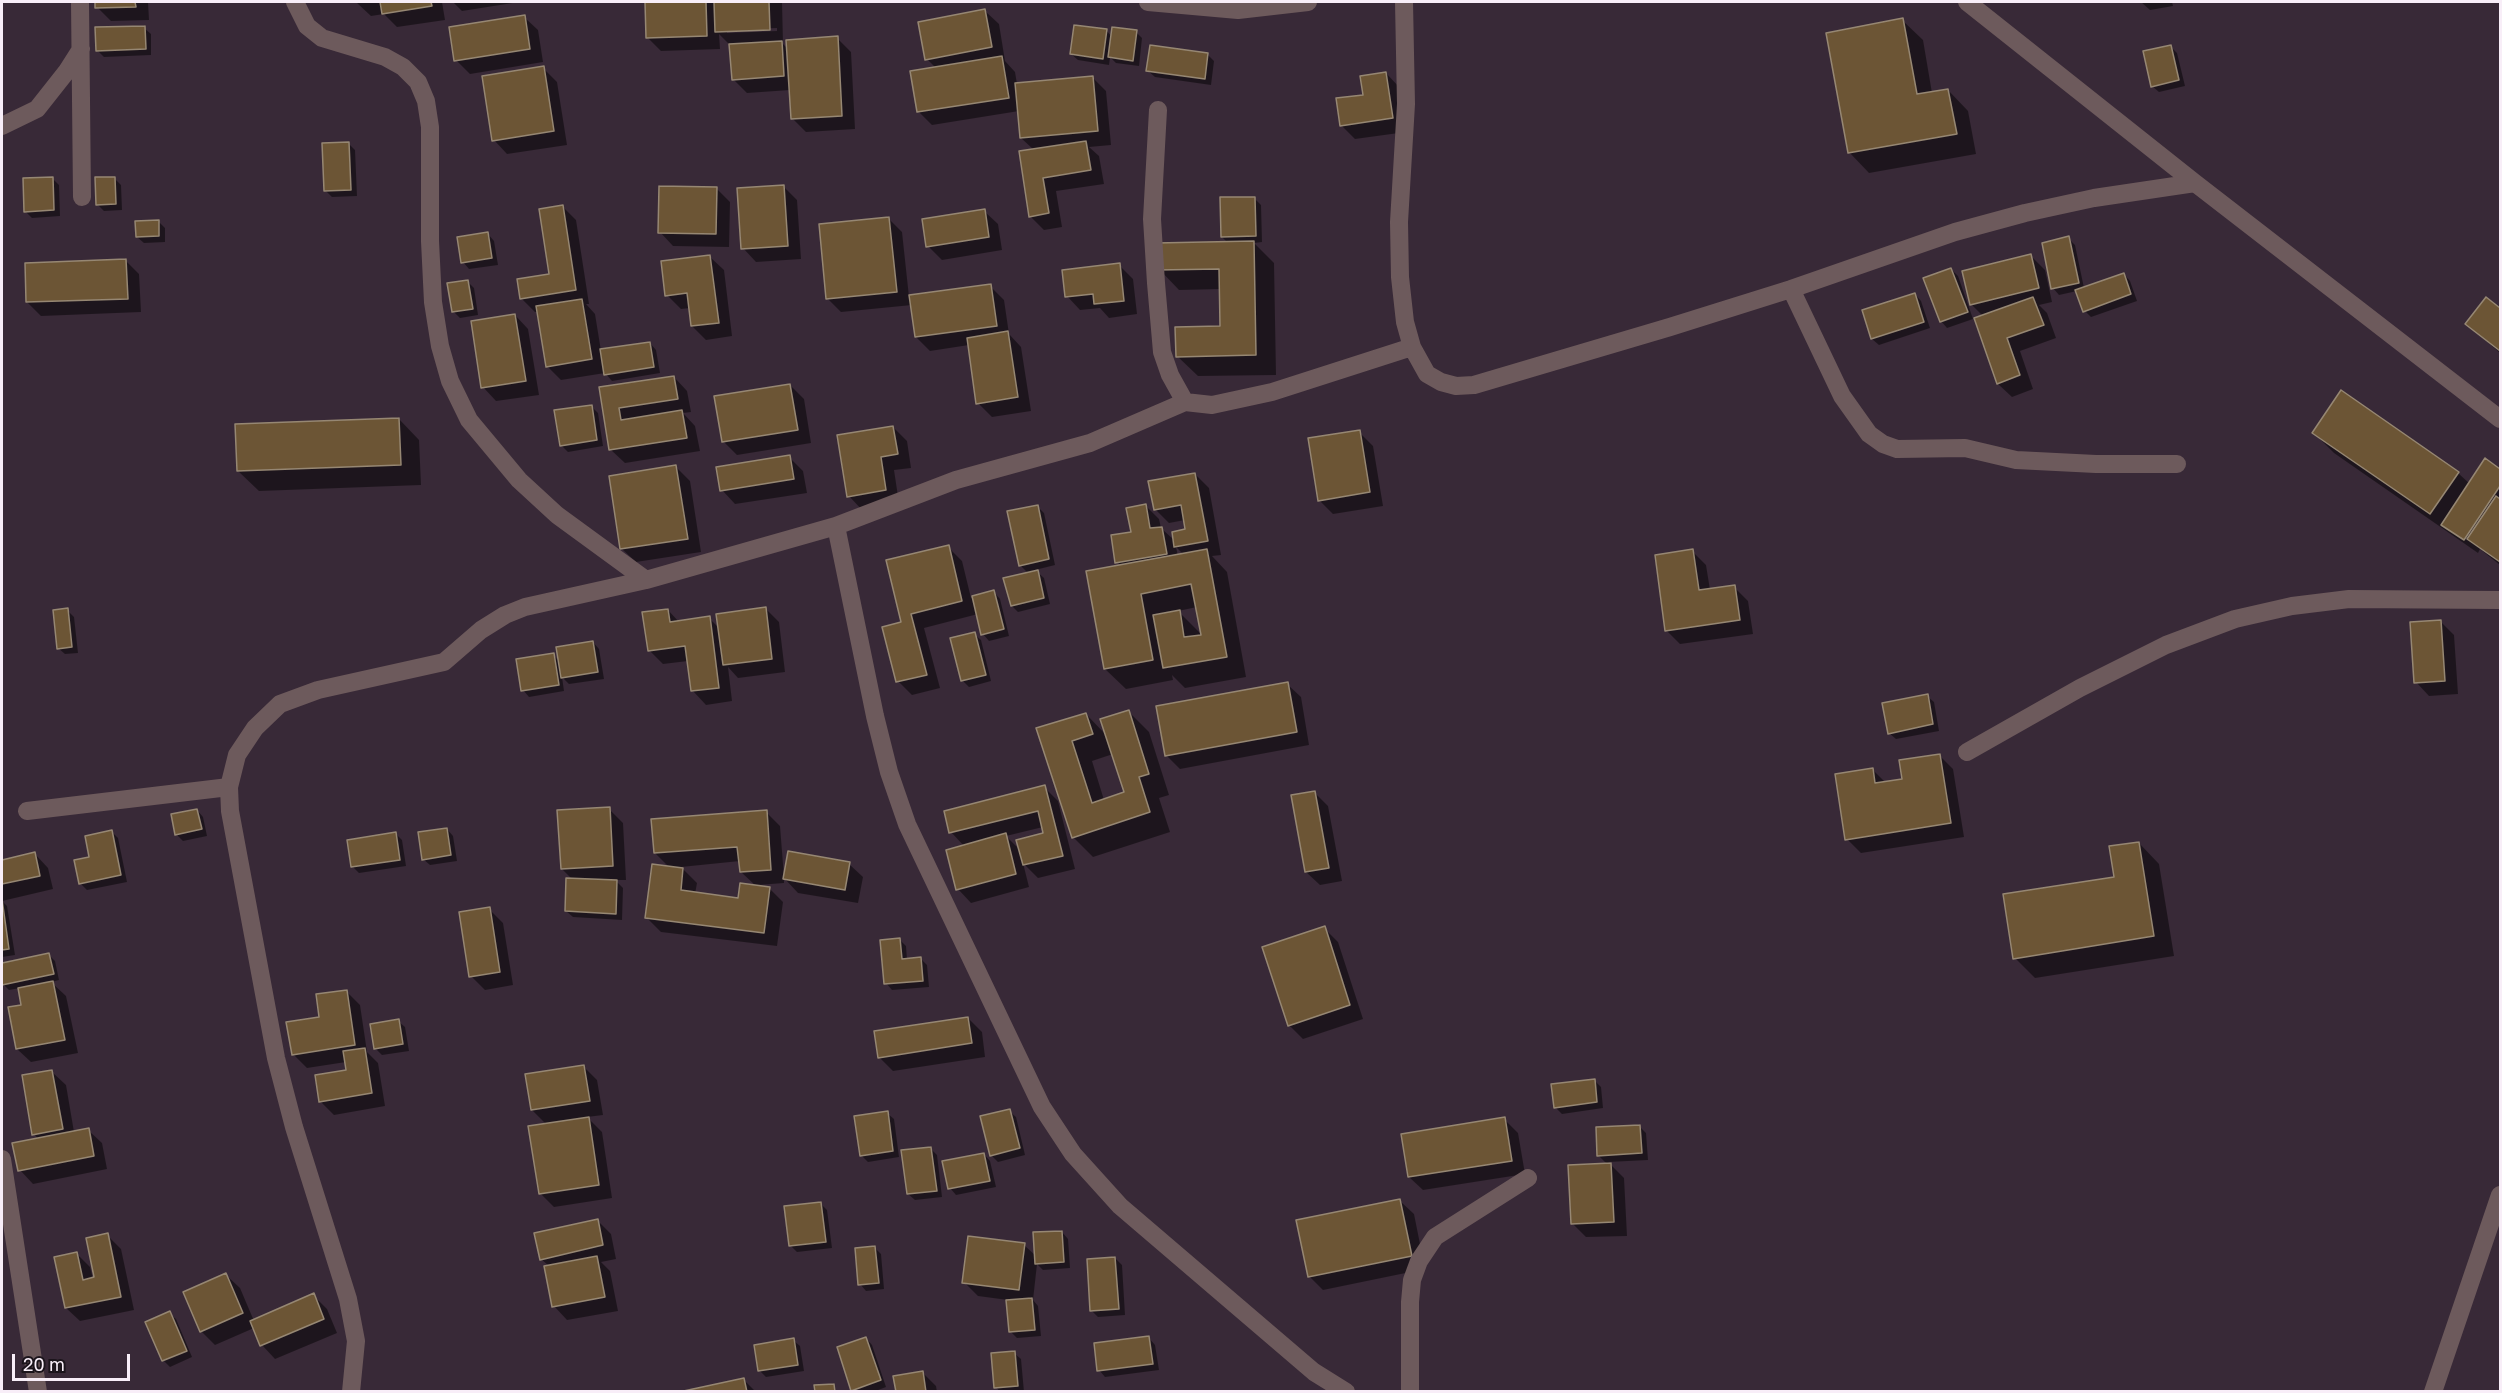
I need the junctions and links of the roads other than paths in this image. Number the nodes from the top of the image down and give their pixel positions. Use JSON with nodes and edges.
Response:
{"nodes":[{"id":1,"x":80,"y":2,"type":"edge"},
{"id":2,"x":295,"y":2,"type":"edge"},
{"id":3,"x":1148,"y":2,"type":"edge"},
{"id":4,"x":1308,"y":2,"type":"edge"},
{"id":5,"x":1404,"y":2,"type":"edge"},
{"id":6,"x":1967,"y":2,"type":"edge"},
{"id":7,"x":81,"y":49,"type":"junction"},
{"id":8,"x":1158,"y":110,"type":"dead end"},
{"id":9,"x":2,"y":126,"type":"edge"},
{"id":10,"x":2195,"y":183,"type":"junction"},
{"id":11,"x":82,"y":196,"type":"dead end"},
{"id":12,"x":1791,"y":289,"type":"junction"},
{"id":13,"x":1412,"y":347,"type":"junction"},
{"id":14,"x":1185,"y":402,"type":"junction"},
{"id":15,"x":2500,"y":418,"type":"edge"},
{"id":16,"x":2177,"y":464,"type":"dead end"},
{"id":17,"x":836,"y":526,"type":"junction"},
{"id":18,"x":646,"y":580,"type":"junction"},
{"id":19,"x":2500,"y":600,"type":"edge"},
{"id":20,"x":1967,"y":752,"type":"dead end"},
{"id":21,"x":229,"y":787,"type":"junction"},
{"id":22,"x":27,"y":811,"type":"dead end"},
{"id":23,"x":2,"y":1159,"type":"edge"},
{"id":24,"x":1528,"y":1178,"type":"dead end"},
{"id":25,"x":2500,"y":1195,"type":"edge"},
{"id":26,"x":38,"y":1392,"type":"edge"},
{"id":27,"x":351,"y":1392,"type":"edge"},
{"id":28,"x":1346,"y":1392,"type":"edge"},
{"id":29,"x":1410,"y":1392,"type":"edge"},
{"id":30,"x":2433,"y":1392,"type":"edge"}],
"edges":[{"from":1,"to":7,"type":"street"},
{"from":2,"to":18,"type":"street"},
{"from":3,"to":4,"type":"street"},
{"from":5,"to":13,"type":"street"},
{"from":6,"to":10,"type":"street"},
{"from":7,"to":9,"type":"street"},
{"from":7,"to":11,"type":"street"},
{"from":8,"to":14,"type":"street"},
{"from":10,"to":12,"type":"street"},
{"from":10,"to":15,"type":"street"},
{"from":12,"to":13,"type":"street"},
{"from":12,"to":16,"type":"street"},
{"from":13,"to":14,"type":"street"},
{"from":14,"to":17,"type":"street"},
{"from":17,"to":18,"type":"street"},
{"from":17,"to":28,"type":"street"},
{"from":18,"to":21,"type":"street"},
{"from":19,"to":20,"type":"street"},
{"from":21,"to":22,"type":"street"},
{"from":21,"to":27,"type":"street"},
{"from":23,"to":26,"type":"street"},
{"from":24,"to":29,"type":"street"},
{"from":25,"to":30,"type":"street"}]}
